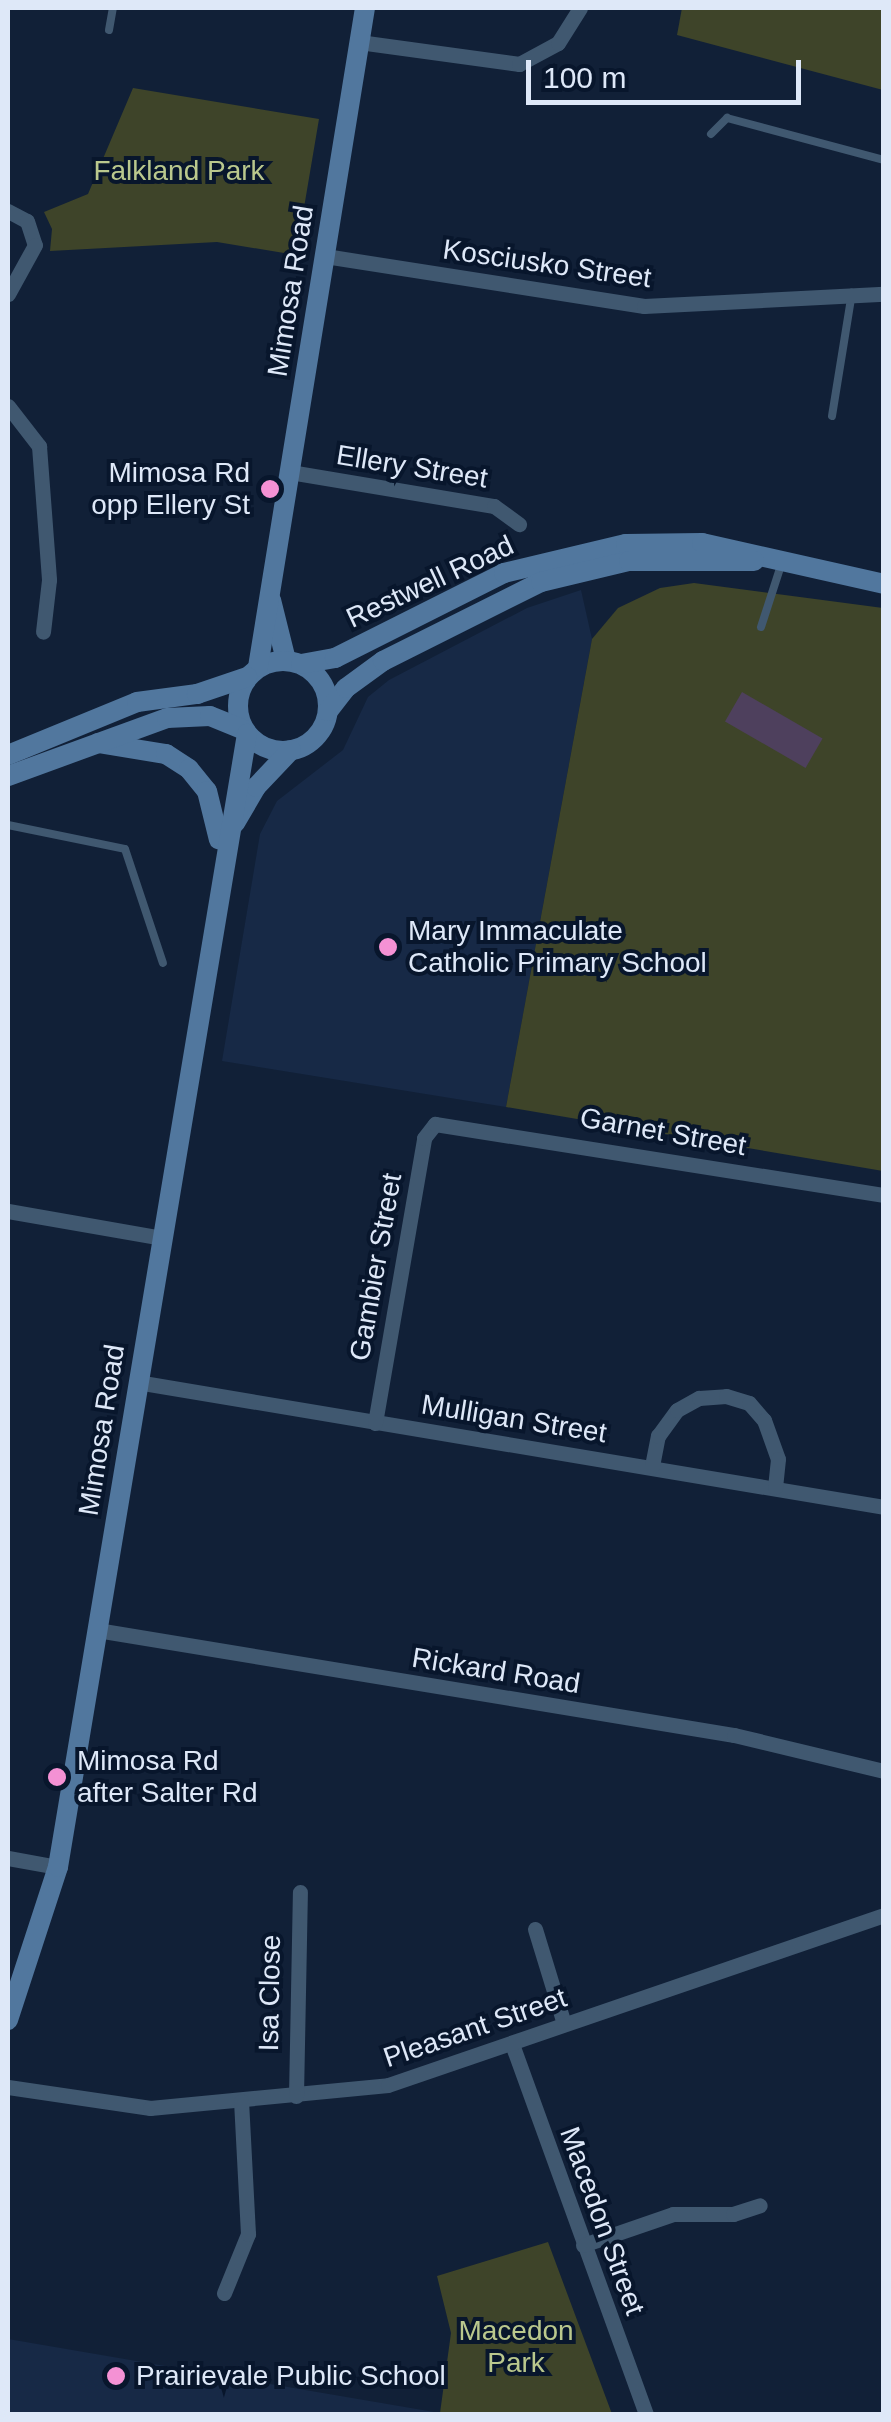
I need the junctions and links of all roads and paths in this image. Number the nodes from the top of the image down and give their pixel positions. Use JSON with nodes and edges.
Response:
{"nodes":[{"id":1,"x":114,"y":8,"type":"edge"},
{"id":2,"x":365,"y":8,"type":"edge"},
{"id":3,"x":580,"y":8,"type":"edge"},
{"id":4,"x":110,"y":30,"type":"dead end"},
{"id":5,"x":359,"y":42,"type":"junction"},
{"id":6,"x":711,"y":134,"type":"dead end"},
{"id":7,"x":884,"y":160,"type":"edge"},
{"id":8,"x":8,"y":211,"type":"edge"},
{"id":9,"x":325,"y":256,"type":"junction"},
{"id":10,"x":8,"y":294,"type":"edge"},
{"id":11,"x":852,"y":294,"type":"junction"},
{"id":12,"x":884,"y":294,"type":"edge"},
{"id":13,"x":8,"y":406,"type":"edge"},
{"id":14,"x":832,"y":416,"type":"dead end"},
{"id":15,"x":290,"y":472,"type":"junction"},
{"id":16,"x":520,"y":524,"type":"dead end"},
{"id":17,"x":759,"y":561,"type":"junction"},
{"id":18,"x":781,"y":566,"type":"junction"},
{"id":19,"x":268,"y":583,"type":"junction"},
{"id":20,"x":884,"y":584,"type":"edge"},
{"id":21,"x":761,"y":627,"type":"dead end"},
{"id":22,"x":43,"y":632,"type":"dead end"},
{"id":23,"x":293,"y":662,"type":"junction"},
{"id":24,"x":253,"y":672,"type":"junction"},
{"id":25,"x":328,"y":711,"type":"junction"},
{"id":26,"x":245,"y":732,"type":"junction"},
{"id":27,"x":94,"y":742,"type":"junction"},
{"id":28,"x":292,"y":750,"type":"junction"},
{"id":29,"x":8,"y":755,"type":"edge"},
{"id":30,"x":8,"y":776,"type":"edge"},
{"id":31,"x":8,"y":826,"type":"edge"},
{"id":32,"x":226,"y":841,"type":"junction"},
{"id":33,"x":220,"y":877,"type":"junction"},
{"id":34,"x":163,"y":962,"type":"dead end"},
{"id":35,"x":435,"y":1124,"type":"joint"},
{"id":36,"x":884,"y":1195,"type":"edge"},
{"id":37,"x":8,"y":1211,"type":"edge"},
{"id":38,"x":162,"y":1238,"type":"junction"},
{"id":39,"x":138,"y":1382,"type":"junction"},
{"id":40,"x":375,"y":1422,"type":"junction"},
{"id":41,"x":652,"y":1466,"type":"junction"},
{"id":42,"x":774,"y":1487,"type":"junction"},
{"id":43,"x":884,"y":1507,"type":"edge"},
{"id":44,"x":98,"y":1630,"type":"junction"},
{"id":45,"x":884,"y":1771,"type":"edge"},
{"id":46,"x":8,"y":1858,"type":"edge"},
{"id":47,"x":58,"y":1867,"type":"junction"},
{"id":48,"x":300,"y":1892,"type":"dead end"},
{"id":49,"x":884,"y":1915,"type":"edge"},
{"id":50,"x":535,"y":1929,"type":"dead end"},
{"id":51,"x":8,"y":2020,"type":"edge"},
{"id":52,"x":564,"y":2024,"type":"junction"},
{"id":53,"x":512,"y":2044,"type":"junction"},
{"id":54,"x":8,"y":2087,"type":"edge"},
{"id":55,"x":296,"y":2096,"type":"junction"},
{"id":56,"x":241,"y":2101,"type":"junction"},
{"id":57,"x":760,"y":2205,"type":"dead end"},
{"id":58,"x":583,"y":2245,"type":"junction"},
{"id":59,"x":224,"y":2293,"type":"dead end"},
{"id":60,"x":646,"y":2414,"type":"edge"}],
"edges":[{"from":1,"to":4,"type":"lane"},
{"from":2,"to":5,"type":"main road","name":"Mimosa Road"},
{"from":3,"to":5,"type":"street"},
{"from":5,"to":9,"type":"main road","name":"Mimosa Road"},
{"from":6,"to":7,"type":"lane"},
{"from":8,"to":10,"type":"street"},
{"from":9,"to":11,"type":"street","name":"Kosciusko Street"},
{"from":9,"to":15,"type":"main road","name":"Mimosa Road"},
{"from":11,"to":12,"type":"street","name":"Kosciusko Street"},
{"from":11,"to":14,"type":"lane"},
{"from":13,"to":22,"type":"street"},
{"from":15,"to":16,"type":"street","name":"Ellery Street"},
{"from":15,"to":19,"type":"main road","name":"Mimosa Road"},
{"from":17,"to":18,"type":"main road","name":"Restwell Road"},
{"from":17,"to":23,"type":"main road","name":"Restwell Road"},
{"from":17,"to":25,"type":"main road","name":"Restwell Road"},
{"from":18,"to":20,"type":"main road","name":"Restwell Road"},
{"from":18,"to":21,"type":"lane"},
{"from":19,"to":23,"type":"main road","name":"Mimosa Road"},
{"from":19,"to":24,"type":"main road","name":"Mimosa Road"},
{"from":23,"to":24,"type":"main road"},
{"from":23,"to":25,"type":"main road"},
{"from":24,"to":26,"type":"main road"},
{"from":24,"to":29,"type":"main road"},
{"from":25,"to":28,"type":"main road"},
{"from":26,"to":27,"type":"main road"},
{"from":26,"to":28,"type":"main road"},
{"from":26,"to":32,"type":"main road","name":"Mimosa Road"},
{"from":27,"to":30,"type":"main road"},
{"from":27,"to":33,"type":"main road"},
{"from":28,"to":32,"type":"main road","name":"Mimosa Road"},
{"from":31,"to":34,"type":"lane"},
{"from":32,"to":33,"type":"main road","name":"Mimosa Road"},
{"from":33,"to":38,"type":"main road","name":"Mimosa Road"},
{"from":35,"to":36,"type":"street","name":"Garnet Street"},
{"from":35,"to":40,"type":"street","name":"Gambier Street"},
{"from":37,"to":38,"type":"street"},
{"from":38,"to":39,"type":"main road","name":"Mimosa Road"},
{"from":39,"to":40,"type":"street","name":"Mulligan Street"},
{"from":39,"to":44,"type":"main road","name":"Mimosa Road"},
{"from":40,"to":41,"type":"street","name":"Mulligan Street"},
{"from":41,"to":42,"type":"street","name":"Mulligan Street"},
{"from":41,"to":42,"type":"street"},
{"from":42,"to":43,"type":"street","name":"Mulligan Street"},
{"from":44,"to":45,"type":"street","name":"Rickard Road"},
{"from":44,"to":47,"type":"main road","name":"Mimosa Road"},
{"from":46,"to":47,"type":"street"},
{"from":47,"to":51,"type":"main road","name":"Mimosa Road"},
{"from":48,"to":55,"type":"street","name":"Isa Close"},
{"from":49,"to":52,"type":"street","name":"Pleasant Street"},
{"from":50,"to":52,"type":"street"},
{"from":52,"to":53,"type":"street","name":"Pleasant Street"},
{"from":53,"to":55,"type":"street","name":"Pleasant Street"},
{"from":53,"to":58,"type":"street","name":"Macedon Street"},
{"from":54,"to":56,"type":"street","name":"Pleasant Street"},
{"from":55,"to":56,"type":"street","name":"Pleasant Street"},
{"from":56,"to":59,"type":"street"},
{"from":57,"to":58,"type":"street"},
{"from":58,"to":60,"type":"street","name":"Macedon Street"}]}
